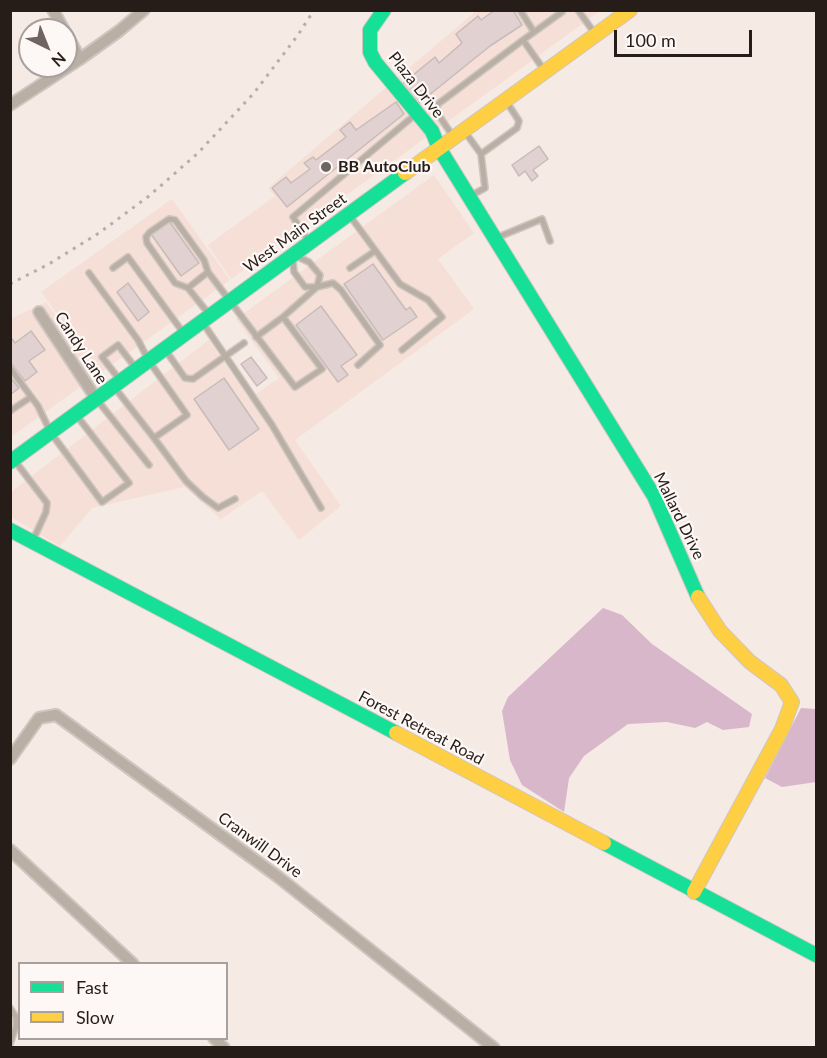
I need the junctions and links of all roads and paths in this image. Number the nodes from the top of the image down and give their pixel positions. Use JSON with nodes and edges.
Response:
{"nodes":[{"id":1,"x":144,"y":10,"type":"edge"},
{"id":2,"x":384,"y":10,"type":"edge"},
{"id":3,"x":520,"y":10,"type":"edge"},
{"id":4,"x":578,"y":10,"type":"edge"},
{"id":5,"x":630,"y":10,"type":"edge"},
{"id":6,"x":562,"y":12,"type":"edge"},
{"id":7,"x":534,"y":32,"type":"junction"},
{"id":8,"x":596,"y":35,"type":"junction"},
{"id":9,"x":523,"y":40,"type":"junction"},
{"id":10,"x":78,"y":55,"type":"edge"},
{"id":11,"x":80,"y":59,"type":"junction"},
{"id":12,"x":545,"y":72,"type":"junction"},
{"id":13,"x":506,"y":100,"type":"junction"},
{"id":14,"x":10,"y":105,"type":"edge"},
{"id":15,"x":417,"y":113,"type":"junction"},
{"id":16,"x":459,"y":134,"type":"junction"},
{"id":17,"x":439,"y":148,"type":"junction"},
{"id":18,"x":481,"y":154,"type":"junction"},
{"id":19,"x":469,"y":197,"type":"junction"},
{"id":20,"x":349,"y":214,"type":"junction"},
{"id":21,"x":495,"y":239,"type":"junction"},
{"id":22,"x":550,"y":241,"type":"dead end"},
{"id":23,"x":309,"y":243,"type":"junction"},
{"id":24,"x":375,"y":251,"type":"junction"},
{"id":25,"x":293,"y":255,"type":"junction"},
{"id":26,"x":113,"y":268,"type":"dead end"},
{"id":27,"x":350,"y":268,"type":"dead end"},
{"id":28,"x":208,"y":272,"type":"junction"},
{"id":29,"x":88,"y":273,"type":"dead end"},
{"id":30,"x":188,"y":288,"type":"junction"},
{"id":31,"x":317,"y":288,"type":"junction"},
{"id":32,"x":230,"y":301,"type":"junction"},
{"id":33,"x":39,"y":312,"type":"dead end"},
{"id":34,"x":283,"y":317,"type":"junction"},
{"id":35,"x":206,"y":319,"type":"junction"},
{"id":36,"x":185,"y":335,"type":"junction"},
{"id":37,"x":256,"y":337,"type":"junction"},
{"id":38,"x":244,"y":343,"type":"dead end"},
{"id":39,"x":165,"y":349,"type":"junction"},
{"id":40,"x":402,"y":350,"type":"dead end"},
{"id":41,"x":225,"y":356,"type":"junction"},
{"id":42,"x":149,"y":361,"type":"junction"},
{"id":43,"x":358,"y":365,"type":"dead end"},
{"id":44,"x":10,"y":368,"type":"edge"},
{"id":45,"x":137,"y":370,"type":"junction"},
{"id":46,"x":117,"y":384,"type":"junction"},
{"id":47,"x":31,"y":397,"type":"junction"},
{"id":48,"x":97,"y":400,"type":"junction"},
{"id":49,"x":10,"y":411,"type":"edge"},
{"id":50,"x":76,"y":414,"type":"junction"},
{"id":51,"x":51,"y":433,"type":"junction"},
{"id":52,"x":154,"y":438,"type":"junction"},
{"id":53,"x":12,"y":459,"type":"edge"},
{"id":54,"x":149,"y":465,"type":"dead end"},
{"id":55,"x":235,"y":499,"type":"dead end"},
{"id":56,"x":321,"y":508,"type":"dead end"},
{"id":57,"x":10,"y":530,"type":"edge"},
{"id":58,"x":32,"y":542,"type":"junction"},
{"id":59,"x":10,"y":759,"type":"edge"},
{"id":60,"x":10,"y":850,"type":"edge"},
{"id":61,"x":694,"y":892,"type":"junction"},
{"id":62,"x":816,"y":955,"type":"edge"},
{"id":63,"x":132,"y":962,"type":"edge"},
{"id":64,"x":10,"y":1008,"type":"edge"},
{"id":65,"x":10,"y":1044,"type":"edge"},
{"id":66,"x":494,"y":1047,"type":"edge"}],
"edges":[{"from":1,"to":11,"type":"street"},
{"from":2,"to":15,"type":"street","name":"Plaza Drive"},
{"from":3,"to":7,"type":"lane"},
{"from":4,"to":8,"type":"lane"},
{"from":5,"to":8,"type":"street","name":"West Main Street"},
{"from":6,"to":7,"type":"lane"},
{"from":7,"to":9,"type":"lane"},
{"from":8,"to":12,"type":"street","name":"West Main Street"},
{"from":9,"to":12,"type":"lane"},
{"from":9,"to":16,"type":"lane"},
{"from":10,"to":11,"type":"street"},
{"from":11,"to":14,"type":"street"},
{"from":12,"to":13,"type":"street","name":"West Main Street"},
{"from":13,"to":16,"type":"street","name":"West Main Street"},
{"from":13,"to":18,"type":"lane"},
{"from":15,"to":17,"type":"street","name":"Plaza Drive"},
{"from":15,"to":23,"type":"lane"},
{"from":16,"to":17,"type":"street","name":"West Main Street"},
{"from":16,"to":18,"type":"lane"},
{"from":17,"to":19,"type":"street","name":"Mallard Drive"},
{"from":17,"to":20,"type":"street","name":"West Main Street"},
{"from":18,"to":19,"type":"lane"},
{"from":19,"to":21,"type":"street","name":"Mallard Drive"},
{"from":20,"to":23,"type":"street","name":"West Main Street"},
{"from":20,"to":24,"type":"lane"},
{"from":21,"to":22,"type":"lane"},
{"from":21,"to":61,"type":"street","name":"Mallard Drive"},
{"from":23,"to":25,"type":"street","name":"West Main Street"},
{"from":24,"to":27,"type":"lane"},
{"from":24,"to":40,"type":"lane"},
{"from":25,"to":31,"type":"lane"},
{"from":25,"to":31,"type":"lane"},
{"from":25,"to":32,"type":"street","name":"West Main Street"},
{"from":26,"to":36,"type":"lane"},
{"from":28,"to":30,"type":"lane"},
{"from":28,"to":30,"type":"lane"},
{"from":28,"to":32,"type":"lane"},
{"from":29,"to":42,"type":"lane"},
{"from":30,"to":35,"type":"lane"},
{"from":31,"to":34,"type":"lane"},
{"from":31,"to":43,"type":"lane"},
{"from":32,"to":35,"type":"street","name":"West Main Street"},
{"from":32,"to":37,"type":"lane"},
{"from":33,"to":48,"type":"street","name":"Candy Lane"},
{"from":34,"to":37,"type":"lane"},
{"from":34,"to":37,"type":"lane"},
{"from":35,"to":36,"type":"street","name":"West Main Street"},
{"from":35,"to":41,"type":"lane"},
{"from":36,"to":39,"type":"street","name":"West Main Street"},
{"from":38,"to":41,"type":"lane"},
{"from":39,"to":41,"type":"lane"},
{"from":39,"to":42,"type":"street","name":"West Main Street"},
{"from":41,"to":56,"type":"lane"},
{"from":42,"to":45,"type":"street","name":"West Main Street"},
{"from":42,"to":52,"type":"lane"},
{"from":44,"to":47,"type":"lane"},
{"from":45,"to":46,"type":"street","name":"West Main Street"},
{"from":45,"to":46,"type":"lane"},
{"from":46,"to":48,"type":"street","name":"West Main Street"},
{"from":46,"to":52,"type":"lane"},
{"from":47,"to":49,"type":"lane"},
{"from":47,"to":51,"type":"lane"},
{"from":48,"to":50,"type":"street","name":"West Main Street"},
{"from":48,"to":54,"type":"lane"},
{"from":50,"to":51,"type":"street","name":"West Main Street"},
{"from":50,"to":51,"type":"lane"},
{"from":51,"to":53,"type":"street","name":"West Main Street"},
{"from":52,"to":55,"type":"lane"},
{"from":53,"to":58,"type":"lane"},
{"from":57,"to":58,"type":"street","name":"Forest Retreat Road"},
{"from":58,"to":61,"type":"street","name":"Forest Retreat Road"},
{"from":59,"to":66,"type":"street","name":"Cranwill Drive"},
{"from":60,"to":63,"type":"street"},
{"from":61,"to":62,"type":"street","name":"Forest Retreat Road"},
{"from":64,"to":65,"type":"lane"}]}
